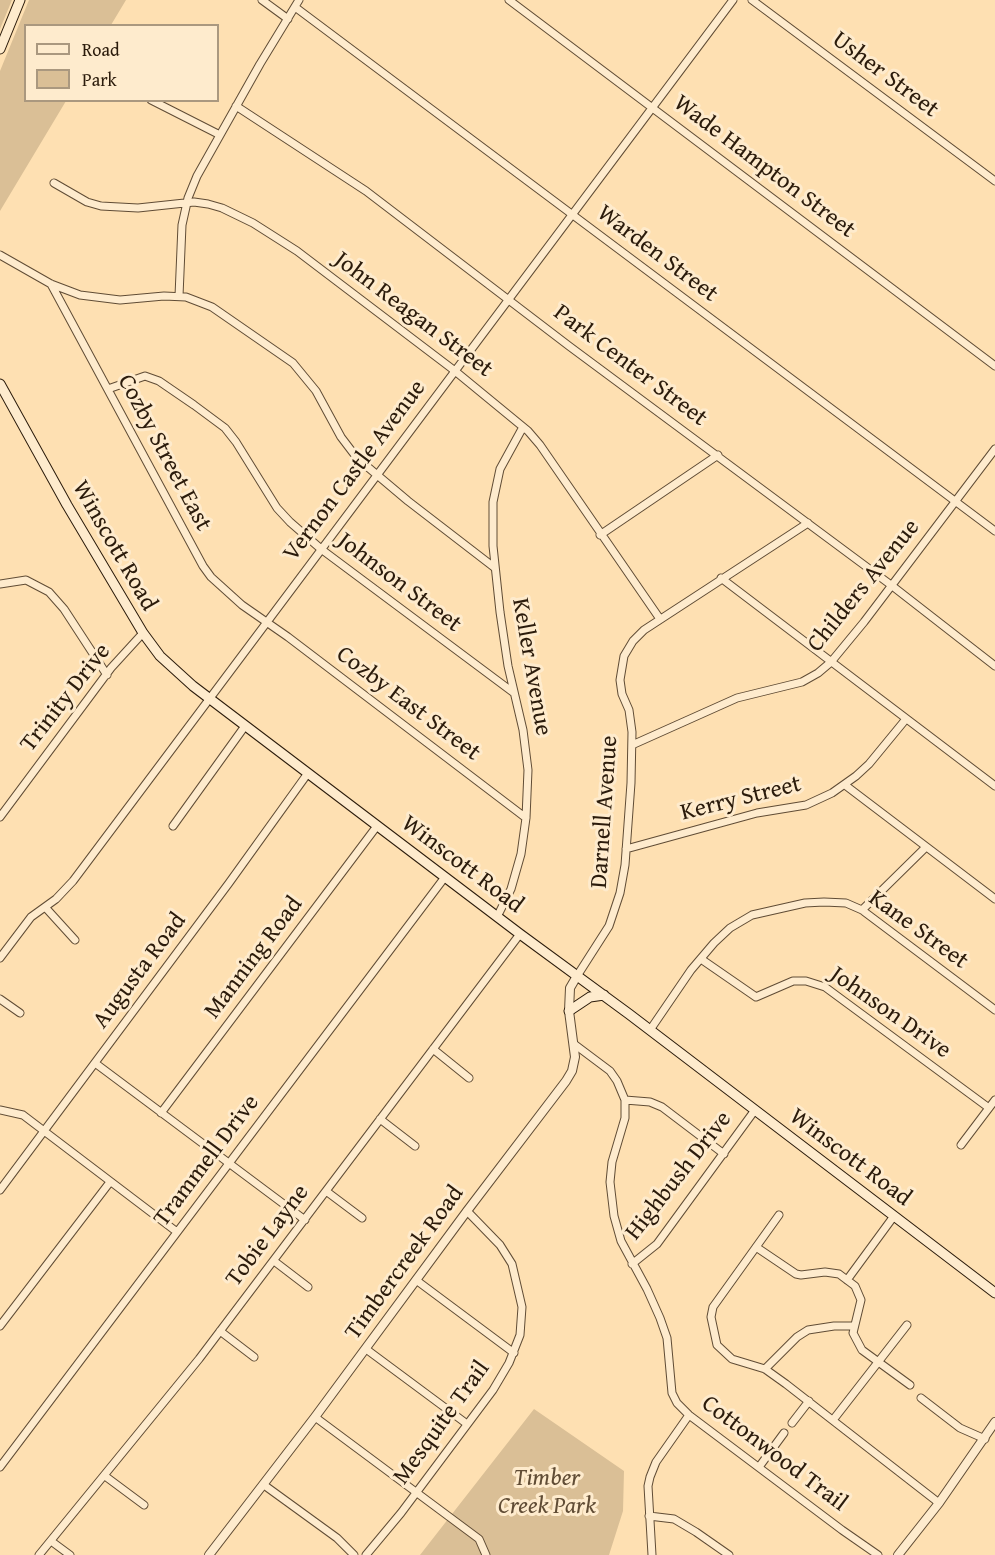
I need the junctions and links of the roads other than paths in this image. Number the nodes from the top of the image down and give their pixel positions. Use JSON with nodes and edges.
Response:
{"nodes":[{"id":1,"x":20,"y":0,"type":"edge"},
{"id":2,"x":262,"y":0,"type":"edge"},
{"id":3,"x":509,"y":0,"type":"edge"},
{"id":4,"x":733,"y":0,"type":"edge"},
{"id":5,"x":752,"y":0,"type":"edge"},
{"id":6,"x":297,"y":3,"type":"edge"},
{"id":7,"x":288,"y":19,"type":"junction"},
{"id":8,"x":0,"y":50,"type":"edge"},
{"id":9,"x":155,"y":102,"type":"edge"},
{"id":10,"x":236,"y":106,"type":"junction"},
{"id":11,"x":652,"y":108,"type":"junction"},
{"id":12,"x":220,"y":135,"type":"junction"},
{"id":13,"x":995,"y":181,"type":"edge"},
{"id":14,"x":54,"y":183,"type":"dead end"},
{"id":15,"x":187,"y":203,"type":"junction"},
{"id":16,"x":573,"y":216,"type":"junction"},
{"id":17,"x":0,"y":255,"type":"edge"},
{"id":18,"x":51,"y":284,"type":"junction"},
{"id":19,"x":179,"y":296,"type":"junction"},
{"id":20,"x":509,"y":299,"type":"junction"},
{"id":21,"x":995,"y":366,"type":"edge"},
{"id":22,"x":455,"y":371,"type":"junction"},
{"id":23,"x":0,"y":384,"type":"edge"},
{"id":24,"x":108,"y":389,"type":"junction"},
{"id":25,"x":523,"y":427,"type":"junction"},
{"id":26,"x":995,"y":449,"type":"edge"},
{"id":27,"x":718,"y":455,"type":"junction"},
{"id":28,"x":376,"y":476,"type":"junction"},
{"id":29,"x":955,"y":501,"type":"junction"},
{"id":30,"x":808,"y":523,"type":"junction"},
{"id":31,"x":995,"y":531,"type":"edge"},
{"id":32,"x":600,"y":535,"type":"junction"},
{"id":33,"x":321,"y":549,"type":"junction"},
{"id":34,"x":495,"y":568,"type":"junction"},
{"id":35,"x":721,"y":578,"type":"junction"},
{"id":36,"x":0,"y":584,"type":"edge"},
{"id":37,"x":891,"y":585,"type":"junction"},
{"id":38,"x":660,"y":619,"type":"junction"},
{"id":39,"x":266,"y":622,"type":"junction"},
{"id":40,"x":142,"y":633,"type":"junction"},
{"id":41,"x":831,"y":662,"type":"junction"},
{"id":42,"x":995,"y":666,"type":"edge"},
{"id":43,"x":107,"y":675,"type":"junction"},
{"id":44,"x":514,"y":693,"type":"junction"},
{"id":45,"x":209,"y":699,"type":"junction"},
{"id":46,"x":906,"y":719,"type":"junction"},
{"id":47,"x":245,"y":726,"type":"junction"},
{"id":48,"x":632,"y":745,"type":"junction"},
{"id":49,"x":308,"y":773,"type":"junction"},
{"id":50,"x":845,"y":784,"type":"junction"},
{"id":51,"x":995,"y":786,"type":"edge"},
{"id":52,"x":0,"y":815,"type":"edge"},
{"id":53,"x":526,"y":818,"type":"junction"},
{"id":54,"x":173,"y":826,"type":"dead end"},
{"id":55,"x":377,"y":826,"type":"junction"},
{"id":56,"x":926,"y":847,"type":"junction"},
{"id":57,"x":626,"y":849,"type":"junction"},
{"id":58,"x":445,"y":878,"type":"junction"},
{"id":59,"x":995,"y":899,"type":"edge"},
{"id":60,"x":45,"y":907,"type":"junction"},
{"id":61,"x":862,"y":910,"type":"junction"},
{"id":62,"x":497,"y":916,"type":"junction"},
{"id":63,"x":520,"y":934,"type":"junction"},
{"id":64,"x":75,"y":940,"type":"dead end"},
{"id":65,"x":0,"y":958,"type":"edge"},
{"id":66,"x":701,"y":958,"type":"junction"},
{"id":67,"x":577,"y":976,"type":"junction"},
{"id":68,"x":604,"y":996,"type":"junction"},
{"id":69,"x":0,"y":999,"type":"edge"},
{"id":70,"x":995,"y":1010,"type":"edge"},
{"id":71,"x":569,"y":1011,"type":"junction"},
{"id":72,"x":20,"y":1013,"type":"dead end"},
{"id":73,"x":650,"y":1030,"type":"junction"},
{"id":74,"x":574,"y":1044,"type":"junction"},
{"id":75,"x":433,"y":1049,"type":"junction"},
{"id":76,"x":95,"y":1063,"type":"junction"},
{"id":77,"x":469,"y":1078,"type":"dead end"},
{"id":78,"x":625,"y":1100,"type":"junction"},
{"id":79,"x":995,"y":1100,"type":"edge"},
{"id":80,"x":989,"y":1108,"type":"junction"},
{"id":81,"x":0,"y":1110,"type":"edge"},
{"id":82,"x":755,"y":1110,"type":"junction"},
{"id":83,"x":161,"y":1113,"type":"junction"},
{"id":84,"x":380,"y":1119,"type":"junction"},
{"id":85,"x":44,"y":1131,"type":"junction"},
{"id":86,"x":961,"y":1145,"type":"dead end"},
{"id":87,"x":415,"y":1146,"type":"dead end"},
{"id":88,"x":724,"y":1154,"type":"junction"},
{"id":89,"x":229,"y":1164,"type":"junction"},
{"id":90,"x":110,"y":1182,"type":"junction"},
{"id":91,"x":0,"y":1190,"type":"edge"},
{"id":92,"x":326,"y":1191,"type":"junction"},
{"id":93,"x":467,"y":1211,"type":"junction"},
{"id":94,"x":779,"y":1215,"type":"dead end"},
{"id":95,"x":894,"y":1216,"type":"junction"},
{"id":96,"x":362,"y":1218,"type":"dead end"},
{"id":97,"x":305,"y":1220,"type":"junction"},
{"id":98,"x":177,"y":1232,"type":"junction"},
{"id":99,"x":756,"y":1247,"type":"junction"},
{"id":100,"x":274,"y":1261,"type":"junction"},
{"id":101,"x":632,"y":1264,"type":"junction"},
{"id":102,"x":416,"y":1280,"type":"junction"},
{"id":103,"x":847,"y":1280,"type":"junction"},
{"id":104,"x":308,"y":1287,"type":"dead end"},
{"id":105,"x":995,"y":1293,"type":"edge"},
{"id":106,"x":907,"y":1325,"type":"dead end"},
{"id":107,"x":0,"y":1326,"type":"edge"},
{"id":108,"x":854,"y":1326,"type":"junction"},
{"id":109,"x":220,"y":1331,"type":"junction"},
{"id":110,"x":366,"y":1349,"type":"junction"},
{"id":111,"x":514,"y":1353,"type":"junction"},
{"id":112,"x":254,"y":1357,"type":"dead end"},
{"id":113,"x":878,"y":1362,"type":"junction"},
{"id":114,"x":765,"y":1369,"type":"junction"},
{"id":115,"x":910,"y":1385,"type":"dead end"},
{"id":116,"x":921,"y":1398,"type":"dead end"},
{"id":117,"x":809,"y":1401,"type":"junction"},
{"id":118,"x":689,"y":1414,"type":"junction"},
{"id":119,"x":315,"y":1418,"type":"junction"},
{"id":120,"x":834,"y":1420,"type":"junction"},
{"id":121,"x":995,"y":1422,"type":"edge"},
{"id":122,"x":792,"y":1423,"type":"dead end"},
{"id":123,"x":467,"y":1424,"type":"junction"},
{"id":124,"x":784,"y":1433,"type":"dead end"},
{"id":125,"x":985,"y":1439,"type":"junction"},
{"id":126,"x":0,"y":1467,"type":"edge"},
{"id":127,"x":759,"y":1467,"type":"junction"},
{"id":128,"x":105,"y":1476,"type":"junction"},
{"id":129,"x":264,"y":1485,"type":"junction"},
{"id":130,"x":416,"y":1492,"type":"junction"},
{"id":131,"x":939,"y":1503,"type":"junction"},
{"id":132,"x":144,"y":1505,"type":"dead end"},
{"id":133,"x":649,"y":1516,"type":"junction"},
{"id":134,"x":51,"y":1541,"type":"junction"},
{"id":135,"x":213,"y":1554,"type":"edge"},
{"id":136,"x":39,"y":1555,"type":"edge"},
{"id":137,"x":70,"y":1555,"type":"edge"},
{"id":138,"x":354,"y":1555,"type":"edge"},
{"id":139,"x":366,"y":1555,"type":"edge"},
{"id":140,"x":486,"y":1555,"type":"edge"},
{"id":141,"x":652,"y":1555,"type":"edge"},
{"id":142,"x":729,"y":1555,"type":"edge"},
{"id":143,"x":878,"y":1555,"type":"edge"},
{"id":144,"x":898,"y":1555,"type":"edge"}],
"edges":[{"from":1,"to":8,"type":"main road"},
{"from":2,"to":7,"type":"street"},
{"from":3,"to":11,"type":"street","name":"Wade Hampton Street"},
{"from":4,"to":11,"type":"street","name":"Vernon Castle Avenue"},
{"from":5,"to":13,"type":"street","name":"Usher Street"},
{"from":6,"to":7,"type":"street"},
{"from":6,"to":16,"type":"street","name":"Warden Street"},
{"from":7,"to":10,"type":"street"},
{"from":9,"to":12,"type":"street"},
{"from":10,"to":12,"type":"street"},
{"from":10,"to":20,"type":"street","name":"Park Center Street"},
{"from":11,"to":16,"type":"street","name":"Vernon Castle Avenue"},
{"from":11,"to":21,"type":"street","name":"Wade Hampton Street"},
{"from":12,"to":15,"type":"street"},
{"from":14,"to":15,"type":"street","name":"John Reagan Street"},
{"from":15,"to":19,"type":"street"},
{"from":15,"to":22,"type":"street","name":"John Reagan Street"},
{"from":16,"to":20,"type":"street","name":"Vernon Castle Avenue"},
{"from":16,"to":29,"type":"street","name":"Warden Street"},
{"from":17,"to":18,"type":"street"},
{"from":18,"to":19,"type":"street"},
{"from":18,"to":24,"type":"street","name":"Cozby Street East"},
{"from":19,"to":28,"type":"street"},
{"from":20,"to":22,"type":"street","name":"Vernon Castle Avenue"},
{"from":20,"to":27,"type":"street","name":"Park Center Street"},
{"from":22,"to":25,"type":"street","name":"John Reagan Street"},
{"from":22,"to":28,"type":"street","name":"Vernon Castle Avenue"},
{"from":23,"to":40,"type":"main road","name":"Winscott Road"},
{"from":24,"to":33,"type":"street","name":"Johnson Street"},
{"from":24,"to":39,"type":"street","name":"Cozby Street East"},
{"from":25,"to":32,"type":"street","name":"John Reagan Street"},
{"from":25,"to":34,"type":"street","name":"Keller Avenue"},
{"from":26,"to":29,"type":"street","name":"Childers Avenue"},
{"from":27,"to":30,"type":"street","name":"Park Center Street"},
{"from":27,"to":32,"type":"street"},
{"from":28,"to":33,"type":"street","name":"Vernon Castle Avenue"},
{"from":28,"to":34,"type":"street"},
{"from":29,"to":31,"type":"street","name":"Warden Street"},
{"from":29,"to":37,"type":"street","name":"Childers Avenue"},
{"from":30,"to":35,"type":"street","name":"Darnell Avenue"},
{"from":30,"to":37,"type":"street","name":"Park Center Street"},
{"from":32,"to":38,"type":"street","name":"John Reagan Street"},
{"from":33,"to":39,"type":"street","name":"Vernon Castle Avenue"},
{"from":33,"to":44,"type":"street","name":"Johnson Street"},
{"from":34,"to":44,"type":"street","name":"Keller Avenue"},
{"from":35,"to":38,"type":"street","name":"Darnell Avenue"},
{"from":35,"to":41,"type":"street"},
{"from":36,"to":43,"type":"street"},
{"from":37,"to":41,"type":"street","name":"Childers Avenue"},
{"from":37,"to":42,"type":"street","name":"Park Center Street"},
{"from":38,"to":48,"type":"street","name":"Darnell Avenue"},
{"from":39,"to":45,"type":"street","name":"Vernon Castle Avenue"},
{"from":39,"to":53,"type":"street","name":"Cozby East Street"},
{"from":40,"to":43,"type":"street","name":"Trinity Drive"},
{"from":40,"to":45,"type":"main road","name":"Winscott Road"},
{"from":41,"to":46,"type":"street"},
{"from":41,"to":48,"type":"street","name":"Childers Avenue"},
{"from":43,"to":52,"type":"street","name":"Trinity Drive"},
{"from":44,"to":53,"type":"street","name":"Keller Avenue"},
{"from":45,"to":47,"type":"main road","name":"Winscott Road"},
{"from":45,"to":60,"type":"street","name":"Vernon Castle Avenue"},
{"from":46,"to":50,"type":"street","name":"Kerry Street"},
{"from":46,"to":51,"type":"street"},
{"from":47,"to":49,"type":"main road","name":"Winscott Road"},
{"from":47,"to":54,"type":"street"},
{"from":48,"to":57,"type":"street","name":"Darnell Avenue"},
{"from":49,"to":55,"type":"main road","name":"Winscott Road"},
{"from":49,"to":76,"type":"street","name":"Augusta Road"},
{"from":50,"to":56,"type":"street"},
{"from":50,"to":57,"type":"street","name":"Kerry Street"},
{"from":53,"to":62,"type":"street","name":"Keller Avenue"},
{"from":55,"to":58,"type":"main road","name":"Winscott Road"},
{"from":55,"to":83,"type":"street","name":"Manning Road"},
{"from":56,"to":59,"type":"street"},
{"from":56,"to":61,"type":"street"},
{"from":57,"to":67,"type":"street","name":"Darnell Avenue"},
{"from":58,"to":62,"type":"main road","name":"Winscott Road"},
{"from":58,"to":89,"type":"street","name":"Trammell Drive"},
{"from":60,"to":64,"type":"street"},
{"from":60,"to":65,"type":"street","name":"Vernon Castle Avenue"},
{"from":61,"to":66,"type":"street","name":"Kane Street"},
{"from":61,"to":70,"type":"street","name":"Kane Street"},
{"from":62,"to":63,"type":"main road","name":"Winscott Road"},
{"from":63,"to":67,"type":"main road","name":"Winscott Road"},
{"from":63,"to":75,"type":"street","name":"Tobie Layne"},
{"from":66,"to":73,"type":"street","name":"Kane Street"},
{"from":66,"to":80,"type":"street","name":"Johnson Drive"},
{"from":67,"to":68,"type":"main road","name":"Winscott Road"},
{"from":67,"to":71,"type":"street","name":"Timbercreek Road"},
{"from":68,"to":71,"type":"main road"},
{"from":68,"to":73,"type":"main road","name":"Winscott Road"},
{"from":69,"to":72,"type":"street"},
{"from":71,"to":74,"type":"street","name":"Timbercreek Road"},
{"from":73,"to":82,"type":"main road","name":"Winscott Road"},
{"from":74,"to":78,"type":"street"},
{"from":74,"to":93,"type":"street","name":"Timbercreek Road"},
{"from":75,"to":77,"type":"street"},
{"from":75,"to":84,"type":"street","name":"Tobie Layne"},
{"from":76,"to":83,"type":"street"},
{"from":76,"to":85,"type":"street","name":"Augusta Road"},
{"from":78,"to":88,"type":"street"},
{"from":78,"to":101,"type":"street","name":"Cottonwood Trail"},
{"from":79,"to":80,"type":"street"},
{"from":80,"to":86,"type":"street"},
{"from":81,"to":85,"type":"street"},
{"from":82,"to":88,"type":"street","name":"Highbush Drive"},
{"from":82,"to":95,"type":"main road","name":"Winscott Road"},
{"from":83,"to":89,"type":"street"},
{"from":84,"to":87,"type":"street"},
{"from":84,"to":92,"type":"street","name":"Tobie Layne"},
{"from":85,"to":90,"type":"street"},
{"from":85,"to":91,"type":"street","name":"Augusta Road"},
{"from":88,"to":101,"type":"street","name":"Highbush Drive"},
{"from":89,"to":97,"type":"street"},
{"from":89,"to":98,"type":"street","name":"Trammell Drive"},
{"from":90,"to":98,"type":"street"},
{"from":90,"to":107,"type":"street"},
{"from":92,"to":96,"type":"street"},
{"from":92,"to":97,"type":"street","name":"Tobie Layne"},
{"from":93,"to":102,"type":"street","name":"Timbercreek Road"},
{"from":93,"to":111,"type":"street","name":"Mesquite Trail"},
{"from":94,"to":99,"type":"street"},
{"from":95,"to":103,"type":"street"},
{"from":95,"to":105,"type":"main road","name":"Winscott Road"},
{"from":97,"to":100,"type":"street","name":"Tobie Layne"},
{"from":98,"to":126,"type":"street","name":"Trammell Drive"},
{"from":99,"to":103,"type":"street"},
{"from":99,"to":114,"type":"street"},
{"from":100,"to":104,"type":"street"},
{"from":100,"to":109,"type":"street","name":"Tobie Layne"},
{"from":101,"to":118,"type":"street","name":"Cottonwood Trail"},
{"from":102,"to":110,"type":"street","name":"Timbercreek Road"},
{"from":102,"to":111,"type":"street"},
{"from":103,"to":108,"type":"street"},
{"from":106,"to":113,"type":"street"},
{"from":108,"to":113,"type":"street"},
{"from":108,"to":114,"type":"street"},
{"from":109,"to":112,"type":"street"},
{"from":109,"to":128,"type":"street","name":"Tobie Layne"},
{"from":110,"to":119,"type":"street","name":"Timbercreek Road"},
{"from":110,"to":123,"type":"street"},
{"from":111,"to":123,"type":"street","name":"Mesquite Trail"},
{"from":113,"to":115,"type":"street"},
{"from":113,"to":120,"type":"street"},
{"from":114,"to":117,"type":"street"},
{"from":116,"to":125,"type":"street"},
{"from":117,"to":120,"type":"street"},
{"from":117,"to":122,"type":"street"},
{"from":118,"to":127,"type":"street","name":"Cottonwood Trail"},
{"from":118,"to":133,"type":"street"},
{"from":119,"to":129,"type":"street","name":"Timbercreek Road"},
{"from":119,"to":130,"type":"street"},
{"from":120,"to":131,"type":"street"},
{"from":121,"to":125,"type":"street"},
{"from":123,"to":130,"type":"street","name":"Mesquite Trail"},
{"from":124,"to":127,"type":"street"},
{"from":125,"to":131,"type":"street"},
{"from":127,"to":143,"type":"street","name":"Cottonwood Trail"},
{"from":128,"to":132,"type":"street"},
{"from":128,"to":134,"type":"street","name":"Tobie Layne"},
{"from":129,"to":135,"type":"street","name":"Timbercreek Road"},
{"from":129,"to":138,"type":"street"},
{"from":130,"to":139,"type":"street","name":"Mesquite Trail"},
{"from":130,"to":140,"type":"street"},
{"from":131,"to":144,"type":"street"},
{"from":133,"to":141,"type":"street"},
{"from":133,"to":142,"type":"street"},
{"from":134,"to":136,"type":"street","name":"Tobie Layne"},
{"from":134,"to":137,"type":"street"}]}
